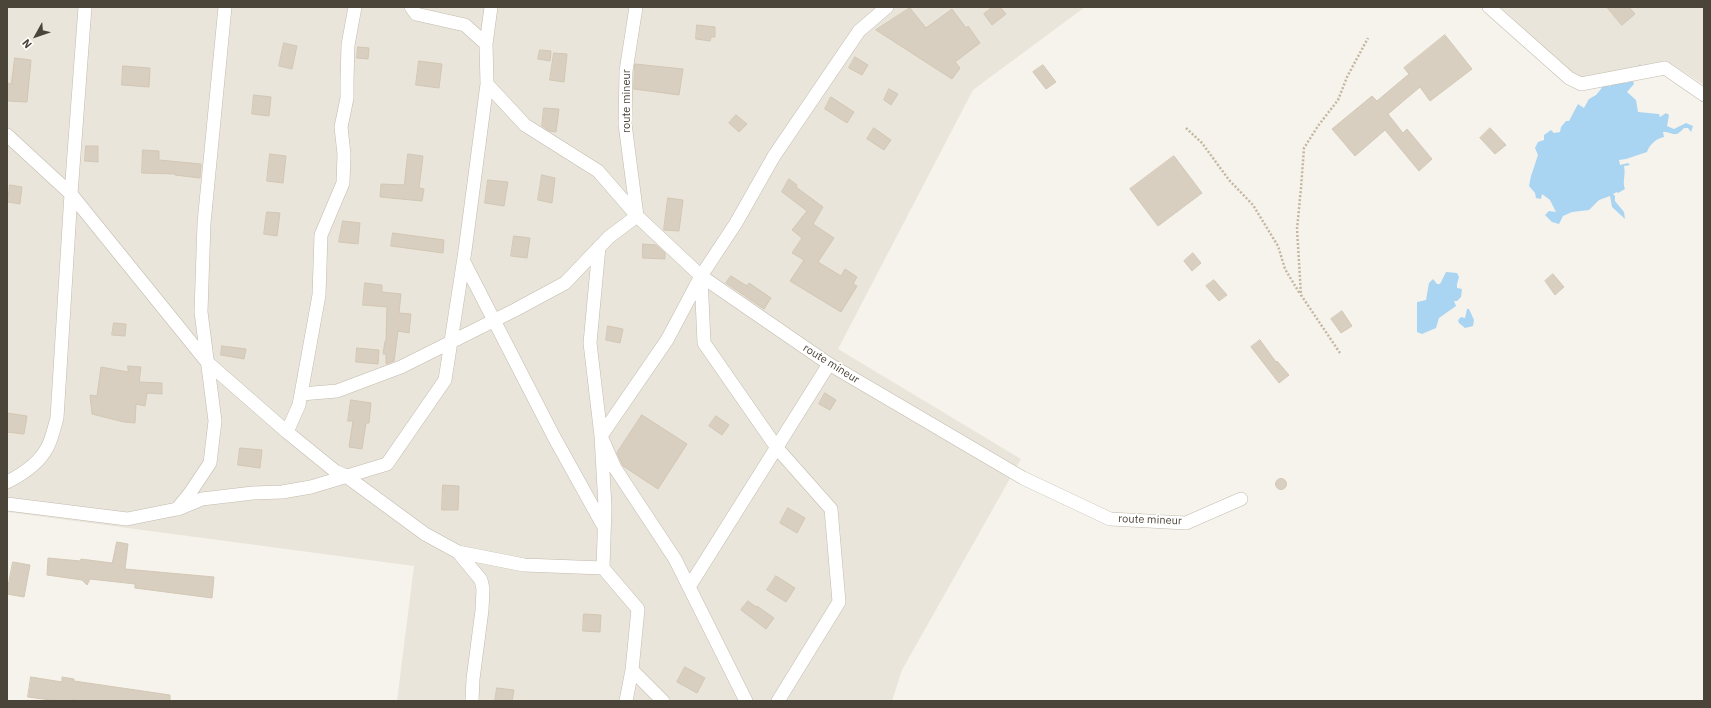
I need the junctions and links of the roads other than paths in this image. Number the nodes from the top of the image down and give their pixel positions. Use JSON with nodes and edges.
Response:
{"nodes":[{"id":1,"x":85,"y":7,"type":"edge"},
{"id":2,"x":225,"y":7,"type":"edge"},
{"id":3,"x":355,"y":7,"type":"edge"},
{"id":4,"x":411,"y":7,"type":"edge"},
{"id":5,"x":491,"y":7,"type":"edge"},
{"id":6,"x":636,"y":7,"type":"edge"},
{"id":7,"x":887,"y":7,"type":"edge"},
{"id":8,"x":1489,"y":7,"type":"edge"},
{"id":9,"x":486,"y":44,"type":"junction"},
{"id":10,"x":487,"y":84,"type":"junction"},
{"id":11,"x":1704,"y":94,"type":"edge"},
{"id":12,"x":7,"y":135,"type":"edge"},
{"id":13,"x":71,"y":194,"type":"junction"},
{"id":14,"x":637,"y":216,"type":"junction"},
{"id":15,"x":599,"y":247,"type":"junction"},
{"id":16,"x":464,"y":262,"type":"junction"},
{"id":17,"x":701,"y":276,"type":"junction"},
{"id":18,"x":493,"y":320,"type":"junction"},
{"id":19,"x":451,"y":343,"type":"junction"},
{"id":20,"x":207,"y":362,"type":"junction"},
{"id":21,"x":830,"y":364,"type":"junction"},
{"id":22,"x":301,"y":394,"type":"junction"},
{"id":23,"x":287,"y":432,"type":"junction"},
{"id":24,"x":601,"y":436,"type":"junction"},
{"id":25,"x":777,"y":448,"type":"junction"},
{"id":26,"x":346,"y":476,"type":"junction"},
{"id":27,"x":7,"y":482,"type":"edge"},
{"id":28,"x":1241,"y":499,"type":"dead end"},
{"id":29,"x":7,"y":504,"type":"edge"},
{"id":30,"x":177,"y":510,"type":"junction"},
{"id":31,"x":604,"y":528,"type":"junction"},
{"id":32,"x":458,"y":552,"type":"junction"},
{"id":33,"x":602,"y":568,"type":"junction"},
{"id":34,"x":689,"y":587,"type":"junction"},
{"id":35,"x":632,"y":670,"type":"junction"},
{"id":36,"x":472,"y":701,"type":"edge"},
{"id":37,"x":626,"y":701,"type":"edge"},
{"id":38,"x":663,"y":701,"type":"edge"},
{"id":39,"x":746,"y":701,"type":"edge"},
{"id":40,"x":778,"y":701,"type":"edge"}],
"edges":[{"from":1,"to":13,"type":"street"},
{"from":2,"to":20,"type":"street"},
{"from":3,"to":22,"type":"street"},
{"from":4,"to":9,"type":"street"},
{"from":5,"to":9,"type":"street"},
{"from":6,"to":14,"type":"street","name":"route mineur"},
{"from":7,"to":17,"type":"street"},
{"from":8,"to":11,"type":"street"},
{"from":9,"to":10,"type":"street"},
{"from":10,"to":14,"type":"street"},
{"from":10,"to":16,"type":"street"},
{"from":12,"to":13,"type":"street"},
{"from":13,"to":20,"type":"street"},
{"from":13,"to":27,"type":"street"},
{"from":14,"to":15,"type":"street"},
{"from":14,"to":17,"type":"street","name":"route mineur"},
{"from":15,"to":18,"type":"street"},
{"from":15,"to":24,"type":"street"},
{"from":16,"to":18,"type":"street"},
{"from":16,"to":19,"type":"street"},
{"from":17,"to":21,"type":"street","name":"route mineur"},
{"from":17,"to":24,"type":"street"},
{"from":17,"to":25,"type":"street"},
{"from":18,"to":19,"type":"street"},
{"from":18,"to":31,"type":"street"},
{"from":19,"to":22,"type":"street"},
{"from":19,"to":26,"type":"street"},
{"from":20,"to":23,"type":"street"},
{"from":20,"to":30,"type":"street"},
{"from":21,"to":25,"type":"street"},
{"from":21,"to":28,"type":"street","name":"route mineur"},
{"from":22,"to":23,"type":"street"},
{"from":23,"to":26,"type":"street"},
{"from":24,"to":31,"type":"street"},
{"from":24,"to":34,"type":"street"},
{"from":25,"to":34,"type":"street"},
{"from":25,"to":40,"type":"street"},
{"from":26,"to":30,"type":"street"},
{"from":26,"to":32,"type":"street"},
{"from":29,"to":30,"type":"street"},
{"from":31,"to":33,"type":"street"},
{"from":32,"to":33,"type":"street"},
{"from":32,"to":36,"type":"street"},
{"from":33,"to":35,"type":"street"},
{"from":34,"to":39,"type":"street"},
{"from":35,"to":37,"type":"street"},
{"from":35,"to":38,"type":"street"}]}
